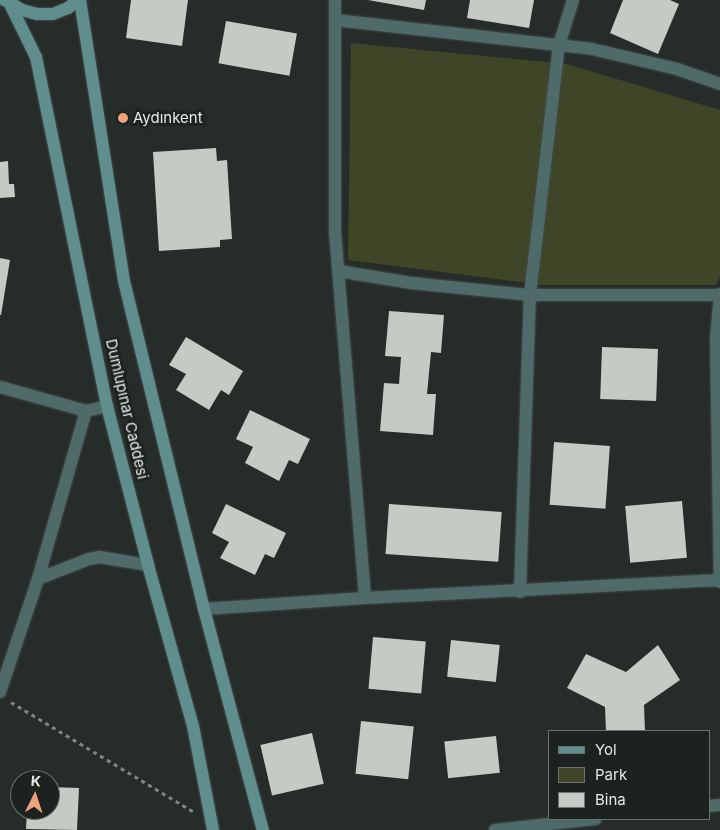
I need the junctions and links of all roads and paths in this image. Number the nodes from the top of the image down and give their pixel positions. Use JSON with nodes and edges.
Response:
{"nodes":[{"id":1,"x":79,"y":0,"type":"edge"},
{"id":2,"x":335,"y":0,"type":"edge"},
{"id":3,"x":573,"y":0,"type":"edge"},
{"id":4,"x":7,"y":1,"type":"edge"},
{"id":5,"x":335,"y":20,"type":"junction"},
{"id":6,"x":560,"y":45,"type":"junction"},
{"id":7,"x":720,"y":84,"type":"edge"},
{"id":8,"x":338,"y":271,"type":"junction"},
{"id":9,"x":720,"y":294,"type":"edge"},
{"id":10,"x":530,"y":295,"type":"junction"},
{"id":11,"x":0,"y":387,"type":"edge"},
{"id":12,"x":107,"y":406,"type":"junction"},
{"id":13,"x":86,"y":412,"type":"junction"},
{"id":14,"x":148,"y":565,"type":"junction"},
{"id":15,"x":38,"y":579,"type":"junction"},
{"id":16,"x":720,"y":581,"type":"edge"},
{"id":17,"x":520,"y":592,"type":"junction"},
{"id":18,"x":365,"y":598,"type":"junction"},
{"id":19,"x":204,"y":609,"type":"junction"},
{"id":20,"x":4,"y":696,"type":"edge"},
{"id":21,"x":586,"y":820,"type":"edge"},
{"id":22,"x":212,"y":826,"type":"edge"},
{"id":23,"x":263,"y":830,"type":"edge"},
{"id":24,"x":495,"y":830,"type":"edge"}],
"edges":[{"from":1,"to":4,"type":"main road"},
{"from":1,"to":19,"type":"main road","name":"Dumlupınar Caddesi"},
{"from":2,"to":5,"type":"street"},
{"from":3,"to":6,"type":"street"},
{"from":4,"to":12,"type":"main road","name":"Dumlupınar Caddesi"},
{"from":5,"to":6,"type":"street"},
{"from":5,"to":8,"type":"street"},
{"from":6,"to":7,"type":"street"},
{"from":6,"to":10,"type":"street"},
{"from":8,"to":10,"type":"street"},
{"from":8,"to":18,"type":"street"},
{"from":9,"to":10,"type":"street"},
{"from":9,"to":16,"type":"street"},
{"from":10,"to":17,"type":"street"},
{"from":11,"to":13,"type":"street"},
{"from":12,"to":13,"type":"street"},
{"from":12,"to":14,"type":"main road","name":"Dumlupınar Caddesi"},
{"from":13,"to":15,"type":"street"},
{"from":14,"to":15,"type":"street"},
{"from":14,"to":22,"type":"main road","name":"Dumlupınar Caddesi"},
{"from":15,"to":20,"type":"street"},
{"from":16,"to":17,"type":"street"},
{"from":17,"to":18,"type":"street"},
{"from":18,"to":19,"type":"street"},
{"from":19,"to":23,"type":"main road","name":"Dumlupınar Caddesi"},
{"from":20,"to":22,"type":"path"},
{"from":21,"to":24,"type":"street"}]}
